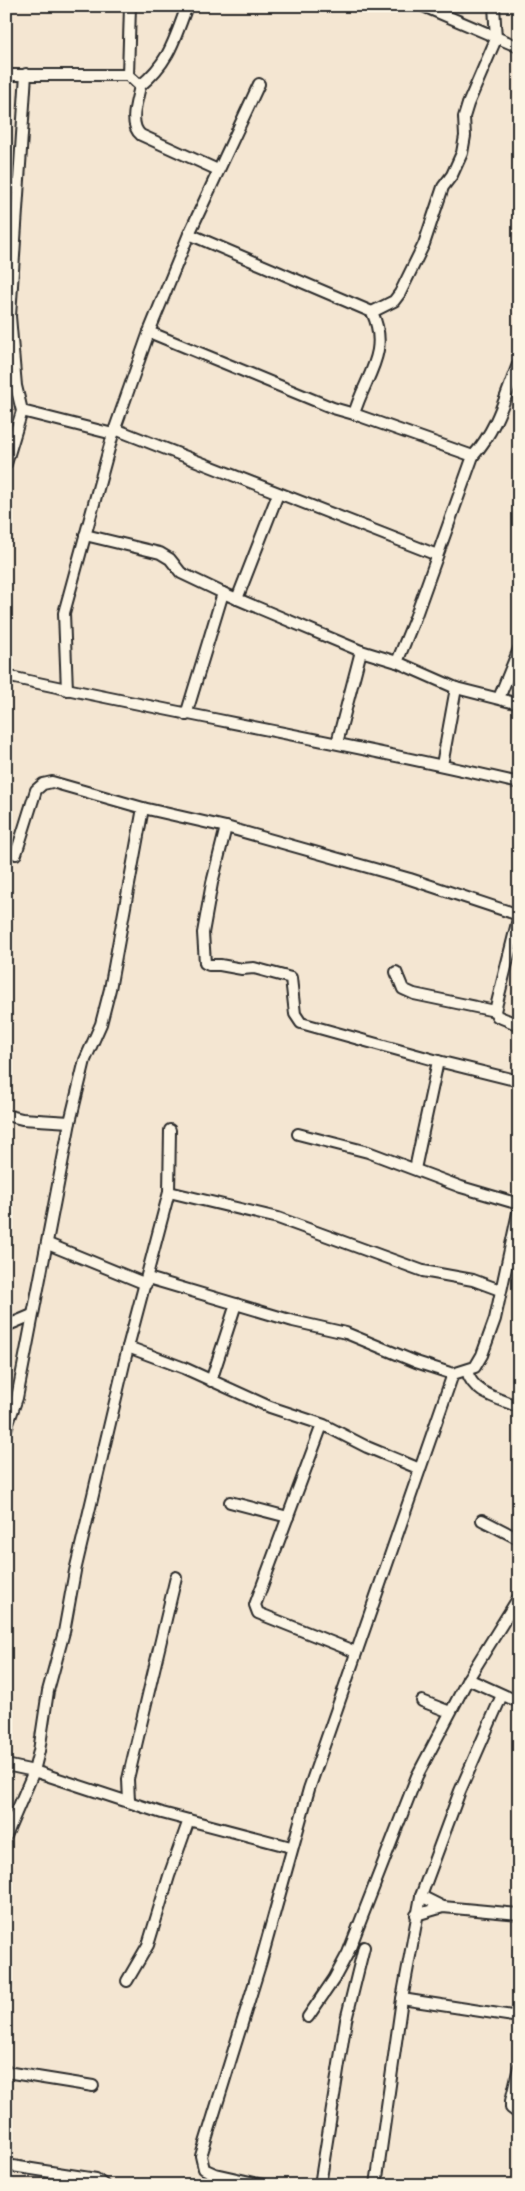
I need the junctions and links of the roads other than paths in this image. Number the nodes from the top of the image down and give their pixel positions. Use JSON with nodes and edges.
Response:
{"nodes":[{"id":1,"x":130,"y":6,"type":"edge"},
{"id":2,"x":187,"y":6,"type":"edge"},
{"id":3,"x":424,"y":6,"type":"edge"},
{"id":4,"x":494,"y":6,"type":"edge"},
{"id":5,"x":496,"y":39,"type":"junction"},
{"id":6,"x":519,"y":47,"type":"edge"},
{"id":7,"x":26,"y":74,"type":"junction"},
{"id":8,"x":6,"y":75,"type":"edge"},
{"id":9,"x":128,"y":75,"type":"junction"},
{"id":10,"x":258,"y":84,"type":"dead end"},
{"id":11,"x":140,"y":86,"type":"junction"},
{"id":12,"x":218,"y":170,"type":"junction"},
{"id":13,"x":189,"y":234,"type":"junction"},
{"id":14,"x":9,"y":291,"type":"edge"},
{"id":15,"x":372,"y":312,"type":"junction"},
{"id":16,"x":149,"y":332,"type":"junction"},
{"id":17,"x":518,"y":367,"type":"edge"},
{"id":18,"x":11,"y":386,"type":"edge"},
{"id":19,"x":22,"y":411,"type":"junction"},
{"id":20,"x":354,"y":414,"type":"junction"},
{"id":21,"x":114,"y":432,"type":"junction"},
{"id":22,"x":473,"y":456,"type":"junction"},
{"id":23,"x":6,"y":464,"type":"edge"},
{"id":24,"x":278,"y":494,"type":"junction"},
{"id":25,"x":85,"y":535,"type":"junction"},
{"id":26,"x":437,"y":555,"type":"junction"},
{"id":27,"x":223,"y":593,"type":"junction"},
{"id":28,"x":236,"y":599,"type":"junction"},
{"id":29,"x":519,"y":649,"type":"edge"},
{"id":30,"x":361,"y":651,"type":"junction"},
{"id":31,"x":397,"y":662,"type":"junction"},
{"id":32,"x":6,"y":676,"type":"edge"},
{"id":33,"x":456,"y":688,"type":"junction"},
{"id":34,"x":66,"y":690,"type":"junction"},
{"id":35,"x":500,"y":698,"type":"junction"},
{"id":36,"x":519,"y":704,"type":"edge"},
{"id":37,"x":186,"y":715,"type":"junction"},
{"id":38,"x":337,"y":743,"type":"junction"},
{"id":39,"x":442,"y":765,"type":"junction"},
{"id":40,"x":519,"y":783,"type":"edge"},
{"id":41,"x":143,"y":808,"type":"junction"},
{"id":42,"x":226,"y":827,"type":"junction"},
{"id":43,"x":16,"y":854,"type":"dead end"},
{"id":44,"x":519,"y":915,"type":"edge"},
{"id":45,"x":396,"y":972,"type":"dead end"},
{"id":46,"x":495,"y":1011,"type":"junction"},
{"id":47,"x":519,"y":1025,"type":"edge"},
{"id":48,"x":438,"y":1061,"type":"junction"},
{"id":49,"x":519,"y":1081,"type":"edge"},
{"id":50,"x":6,"y":1115,"type":"edge"},
{"id":51,"x":70,"y":1122,"type":"junction"},
{"id":52,"x":170,"y":1130,"type":"dead end"},
{"id":53,"x":298,"y":1134,"type":"dead end"},
{"id":54,"x":415,"y":1169,"type":"junction"},
{"id":55,"x":169,"y":1192,"type":"junction"},
{"id":56,"x":519,"y":1206,"type":"edge"},
{"id":57,"x":48,"y":1244,"type":"junction"},
{"id":58,"x":147,"y":1281,"type":"junction"},
{"id":59,"x":500,"y":1290,"type":"junction"},
{"id":60,"x":236,"y":1304,"type":"junction"},
{"id":61,"x":32,"y":1315,"type":"junction"},
{"id":62,"x":6,"y":1326,"type":"edge"},
{"id":63,"x":128,"y":1347,"type":"junction"},
{"id":64,"x":467,"y":1371,"type":"junction"},
{"id":65,"x":453,"y":1374,"type":"junction"},
{"id":66,"x":211,"y":1381,"type":"junction"},
{"id":67,"x":519,"y":1406,"type":"edge"},
{"id":68,"x":322,"y":1424,"type":"junction"},
{"id":69,"x":6,"y":1428,"type":"edge"},
{"id":70,"x":420,"y":1469,"type":"junction"},
{"id":71,"x":230,"y":1502,"type":"dead end"},
{"id":72,"x":288,"y":1517,"type":"junction"},
{"id":73,"x":482,"y":1520,"type":"dead end"},
{"id":74,"x":519,"y":1539,"type":"edge"},
{"id":75,"x":176,"y":1577,"type":"dead end"},
{"id":76,"x":519,"y":1597,"type":"edge"},
{"id":77,"x":356,"y":1652,"type":"junction"},
{"id":78,"x":468,"y":1679,"type":"junction"},
{"id":79,"x":502,"y":1695,"type":"junction"},
{"id":80,"x":422,"y":1701,"type":"dead end"},
{"id":81,"x":519,"y":1702,"type":"edge"},
{"id":82,"x":450,"y":1712,"type":"junction"},
{"id":83,"x":6,"y":1765,"type":"edge"},
{"id":84,"x":34,"y":1771,"type":"junction"},
{"id":85,"x":129,"y":1802,"type":"junction"},
{"id":86,"x":189,"y":1820,"type":"junction"},
{"id":87,"x":6,"y":1836,"type":"edge"},
{"id":88,"x":291,"y":1847,"type":"junction"},
{"id":89,"x":421,"y":1896,"type":"junction"},
{"id":90,"x":443,"y":1907,"type":"junction"},
{"id":91,"x":519,"y":1914,"type":"edge"},
{"id":92,"x":416,"y":1915,"type":"junction"},
{"id":93,"x":364,"y":1947,"type":"dead end"},
{"id":94,"x":127,"y":1980,"type":"dead end"},
{"id":95,"x":402,"y":1999,"type":"junction"},
{"id":96,"x":308,"y":2017,"type":"dead end"},
{"id":97,"x":519,"y":2017,"type":"edge"},
{"id":98,"x":519,"y":2067,"type":"edge"},
{"id":99,"x":6,"y":2072,"type":"edge"},
{"id":100,"x":93,"y":2086,"type":"dead end"},
{"id":101,"x":519,"y":2114,"type":"edge"},
{"id":102,"x":6,"y":2165,"type":"edge"},
{"id":103,"x":104,"y":2185,"type":"edge"},
{"id":104,"x":263,"y":2185,"type":"edge"},
{"id":105,"x":320,"y":2185,"type":"edge"},
{"id":106,"x":376,"y":2185,"type":"edge"}],
"edges":[{"from":1,"to":9,"type":"street"},
{"from":2,"to":11,"type":"street"},
{"from":3,"to":5,"type":"street"},
{"from":4,"to":5,"type":"street"},
{"from":5,"to":6,"type":"street"},
{"from":5,"to":15,"type":"street"},
{"from":7,"to":8,"type":"street"},
{"from":7,"to":9,"type":"street"},
{"from":7,"to":14,"type":"street"},
{"from":9,"to":11,"type":"street"},
{"from":10,"to":12,"type":"street"},
{"from":11,"to":12,"type":"street"},
{"from":12,"to":13,"type":"street"},
{"from":13,"to":15,"type":"street"},
{"from":13,"to":16,"type":"street"},
{"from":14,"to":18,"type":"street"},
{"from":15,"to":20,"type":"street"},
{"from":16,"to":20,"type":"street"},
{"from":16,"to":21,"type":"street"},
{"from":17,"to":22,"type":"street"},
{"from":18,"to":19,"type":"street"},
{"from":19,"to":21,"type":"street"},
{"from":19,"to":23,"type":"street"},
{"from":20,"to":22,"type":"street"},
{"from":21,"to":24,"type":"street"},
{"from":21,"to":25,"type":"street"},
{"from":22,"to":26,"type":"street"},
{"from":24,"to":26,"type":"street"},
{"from":24,"to":28,"type":"street"},
{"from":25,"to":27,"type":"street"},
{"from":25,"to":34,"type":"street"},
{"from":26,"to":31,"type":"street"},
{"from":27,"to":28,"type":"street"},
{"from":27,"to":37,"type":"street"},
{"from":28,"to":30,"type":"street"},
{"from":29,"to":35,"type":"street"},
{"from":30,"to":31,"type":"street"},
{"from":30,"to":38,"type":"street"},
{"from":31,"to":33,"type":"street"},
{"from":32,"to":34,"type":"street"},
{"from":33,"to":35,"type":"street"},
{"from":33,"to":39,"type":"street"},
{"from":34,"to":37,"type":"street"},
{"from":35,"to":36,"type":"street"},
{"from":37,"to":38,"type":"street"},
{"from":38,"to":39,"type":"street"},
{"from":39,"to":40,"type":"street"},
{"from":41,"to":42,"type":"street"},
{"from":41,"to":43,"type":"street"},
{"from":41,"to":51,"type":"street"},
{"from":42,"to":44,"type":"street"},
{"from":42,"to":48,"type":"street"},
{"from":44,"to":46,"type":"street"},
{"from":45,"to":46,"type":"street"},
{"from":46,"to":47,"type":"street"},
{"from":48,"to":49,"type":"street"},
{"from":48,"to":54,"type":"street"},
{"from":50,"to":51,"type":"street"},
{"from":51,"to":57,"type":"street"},
{"from":52,"to":55,"type":"street"},
{"from":53,"to":54,"type":"street"},
{"from":54,"to":56,"type":"street"},
{"from":55,"to":58,"type":"street"},
{"from":55,"to":59,"type":"street"},
{"from":56,"to":59,"type":"street"},
{"from":57,"to":58,"type":"street"},
{"from":57,"to":61,"type":"street"},
{"from":58,"to":60,"type":"street"},
{"from":58,"to":63,"type":"street"},
{"from":59,"to":64,"type":"street"},
{"from":60,"to":65,"type":"street"},
{"from":60,"to":66,"type":"street"},
{"from":61,"to":62,"type":"street"},
{"from":61,"to":69,"type":"street"},
{"from":63,"to":66,"type":"street"},
{"from":63,"to":84,"type":"street"},
{"from":64,"to":65,"type":"street"},
{"from":64,"to":67,"type":"street"},
{"from":65,"to":70,"type":"street"},
{"from":66,"to":68,"type":"street"},
{"from":68,"to":70,"type":"street"},
{"from":68,"to":72,"type":"street"},
{"from":70,"to":77,"type":"street"},
{"from":71,"to":72,"type":"street"},
{"from":72,"to":77,"type":"street"},
{"from":73,"to":74,"type":"street"},
{"from":75,"to":85,"type":"street"},
{"from":76,"to":78,"type":"street"},
{"from":77,"to":88,"type":"street"},
{"from":78,"to":79,"type":"street"},
{"from":78,"to":82,"type":"street"},
{"from":79,"to":81,"type":"street"},
{"from":79,"to":89,"type":"street"},
{"from":80,"to":82,"type":"street"},
{"from":82,"to":96,"type":"street"},
{"from":83,"to":84,"type":"street"},
{"from":84,"to":85,"type":"street"},
{"from":84,"to":87,"type":"street"},
{"from":85,"to":86,"type":"street"},
{"from":86,"to":88,"type":"street"},
{"from":86,"to":94,"type":"street"},
{"from":88,"to":104,"type":"street"},
{"from":89,"to":90,"type":"street"},
{"from":89,"to":92,"type":"street"},
{"from":90,"to":91,"type":"street"},
{"from":90,"to":92,"type":"street"},
{"from":92,"to":95,"type":"street"},
{"from":93,"to":105,"type":"street"},
{"from":95,"to":97,"type":"street"},
{"from":95,"to":106,"type":"street"},
{"from":98,"to":101,"type":"street"},
{"from":99,"to":100,"type":"street"},
{"from":102,"to":103,"type":"street"}]}
